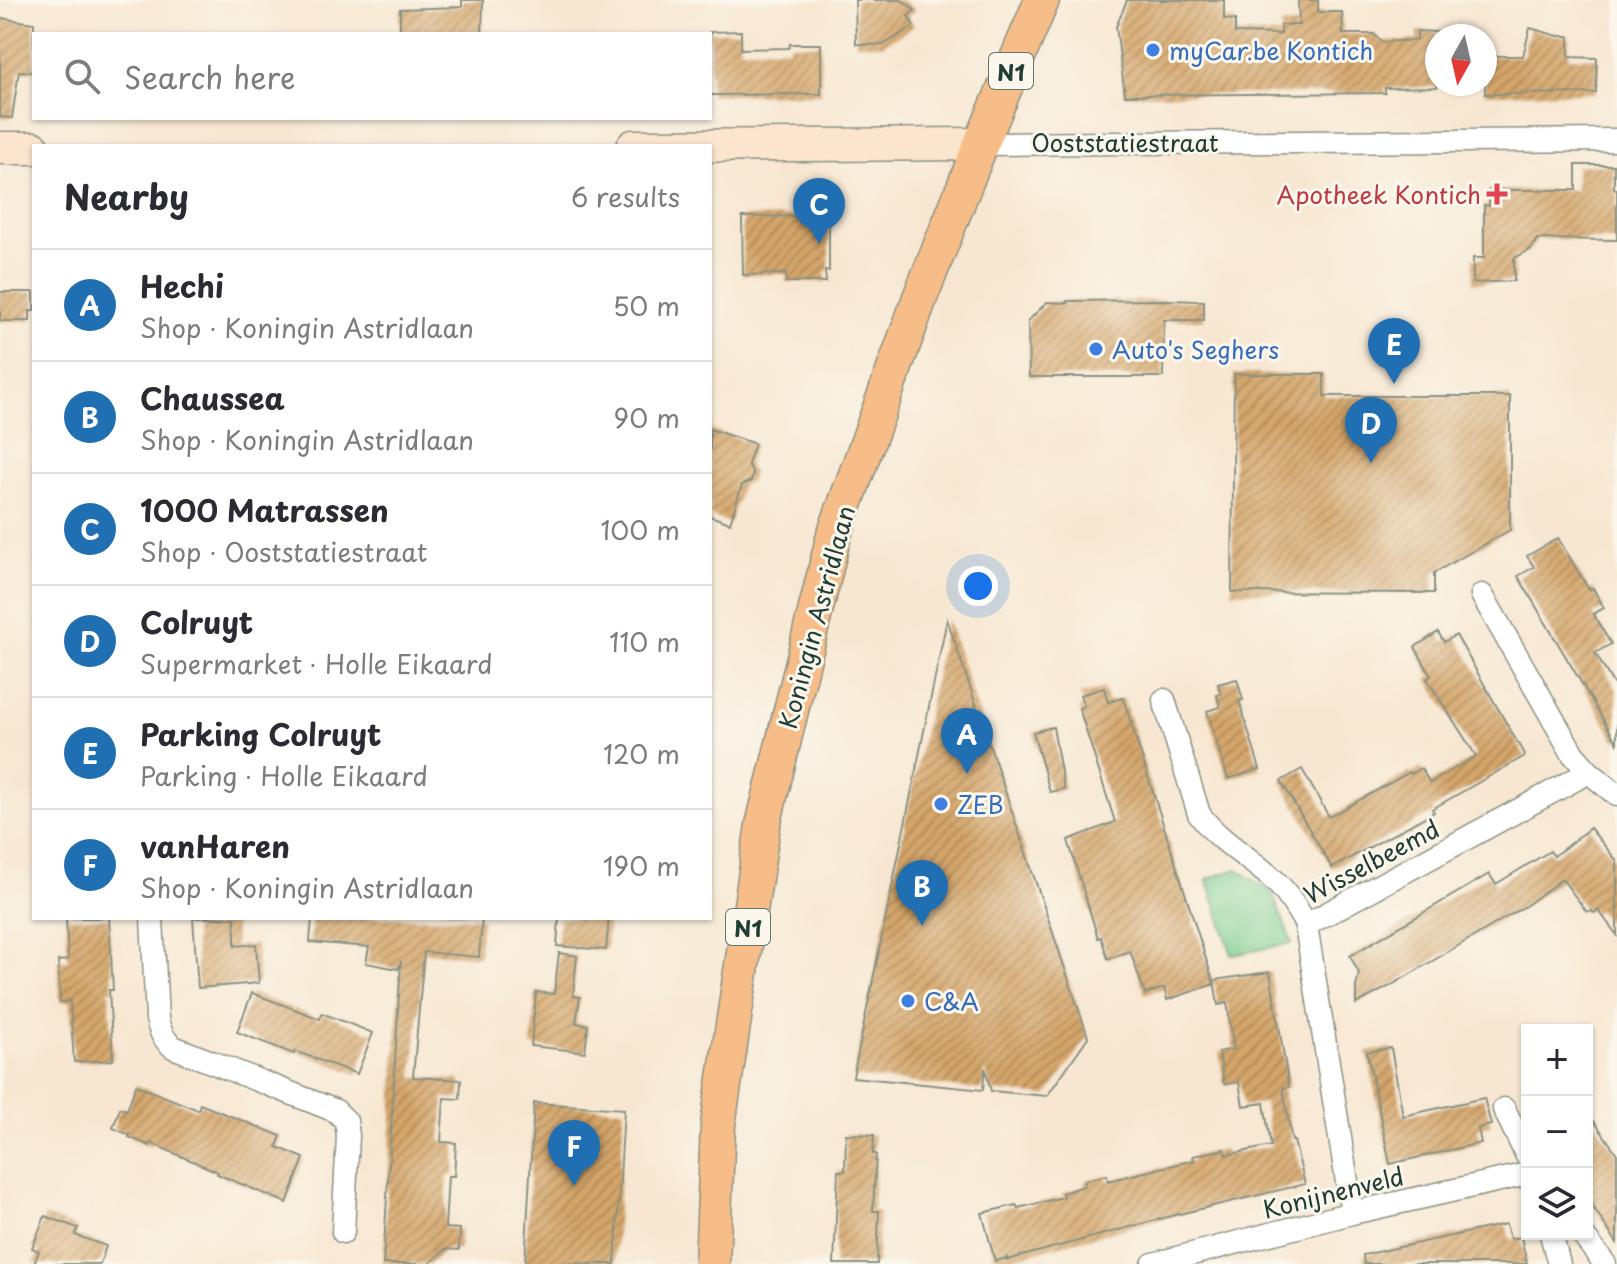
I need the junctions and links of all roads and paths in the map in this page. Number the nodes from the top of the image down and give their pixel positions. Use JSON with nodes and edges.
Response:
{"nodes":[{"id":1,"x":1042,"y":0,"type":"edge"},
{"id":2,"x":1617,"y":140,"type":"edge"},
{"id":3,"x":981,"y":144,"type":"junction"},
{"id":4,"x":712,"y":146,"type":"edge"},
{"id":5,"x":0,"y":148,"type":"edge"},
{"id":6,"x":32,"y":148,"type":"edge"},
{"id":7,"x":1482,"y":595,"type":"dead end"},
{"id":8,"x":1164,"y":700,"type":"dead end"},
{"id":9,"x":1589,"y":772,"type":"junction"},
{"id":10,"x":1616,"y":792,"type":"edge"},
{"id":11,"x":152,"y":920,"type":"edge"},
{"id":12,"x":1306,"y":925,"type":"junction"},
{"id":13,"x":1504,"y":1109,"type":"dead end"},
{"id":14,"x":1521,"y":1144,"type":"edge"},
{"id":15,"x":1521,"y":1175,"type":"edge"},
{"id":16,"x":1352,"y":1213,"type":"junction"},
{"id":17,"x":343,"y":1232,"type":"dead end"},
{"id":18,"x":1553,"y":1240,"type":"edge"},
{"id":19,"x":1587,"y":1240,"type":"edge"},
{"id":20,"x":712,"y":1264,"type":"edge"},
{"id":21,"x":1153,"y":1264,"type":"edge"},
{"id":22,"x":1559,"y":1264,"type":"edge"},
{"id":23,"x":1605,"y":1264,"type":"edge"}],
"edges":[{"from":1,"to":3,"type":"main road","name":"Koningin Astridlaan","number":"N1"},
{"from":2,"to":3,"type":"street","name":"Ooststatiestraat"},
{"from":3,"to":4,"type":"street","name":"Ooststatiestraat"},
{"from":3,"to":20,"type":"main road","name":"Koningin Astridlaan","number":"N1"},
{"from":5,"to":6,"type":"street"},
{"from":7,"to":9,"type":"street"},
{"from":8,"to":12,"type":"street"},
{"from":9,"to":10,"type":"street"},
{"from":9,"to":12,"type":"street","name":"Wisselbeemd"},
{"from":11,"to":17,"type":"street"},
{"from":12,"to":16,"type":"street","name":"Wisselbeemd"},
{"from":13,"to":14,"type":"street"},
{"from":15,"to":16,"type":"street","name":"Konijnenveld"},
{"from":16,"to":21,"type":"street","name":"Konijnenveld"},
{"from":18,"to":22,"type":"street"},
{"from":19,"to":23,"type":"street"}]}
